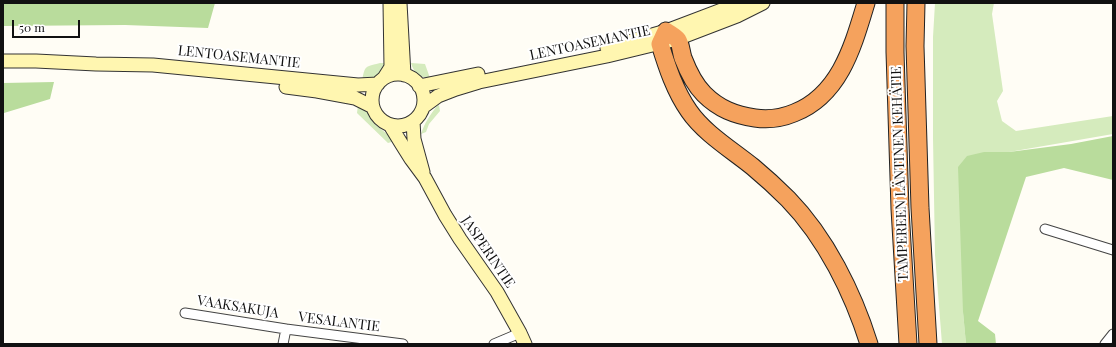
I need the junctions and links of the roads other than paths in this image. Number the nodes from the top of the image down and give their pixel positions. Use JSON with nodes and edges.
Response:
{"nodes":[{"id":1,"x":390,"y":3,"type":"edge"},
{"id":2,"x":400,"y":3,"type":"edge"},
{"id":3,"x":740,"y":3,"type":"edge"},
{"id":4,"x":763,"y":3,"type":"edge"},
{"id":5,"x":866,"y":3,"type":"edge"},
{"id":6,"x":896,"y":3,"type":"edge"},
{"id":7,"x":916,"y":3,"type":"edge"},
{"id":8,"x":922,"y":3,"type":"edge"},
{"id":9,"x":668,"y":38,"type":"junction"},
{"id":10,"x":915,"y":46,"type":"junction"},
{"id":11,"x":3,"y":61,"type":"edge"},
{"id":12,"x":96,"y":64,"type":"junction"},
{"id":13,"x":404,"y":75,"type":"junction"},
{"id":14,"x":381,"y":81,"type":"junction"},
{"id":15,"x":419,"y":86,"type":"junction"},
{"id":16,"x":373,"y":107,"type":"junction"},
{"id":17,"x":423,"y":107,"type":"junction"},
{"id":18,"x":413,"y":121,"type":"junction"},
{"id":19,"x":390,"y":125,"type":"junction"},
{"id":20,"x":425,"y":178,"type":"junction"},
{"id":21,"x":1045,"y":229,"type":"dead end"},
{"id":22,"x":1113,"y":250,"type":"edge"},
{"id":23,"x":185,"y":313,"type":"dead end"},
{"id":24,"x":286,"y":329,"type":"junction"},
{"id":25,"x":1113,"y":334,"type":"edge"},
{"id":26,"x":523,"y":338,"type":"edge"},
{"id":27,"x":284,"y":344,"type":"edge"},
{"id":28,"x":403,"y":344,"type":"edge"},
{"id":29,"x":494,"y":344,"type":"edge"},
{"id":30,"x":869,"y":344,"type":"edge"},
{"id":31,"x":908,"y":344,"type":"edge"},
{"id":32,"x":928,"y":344,"type":"edge"},
{"id":33,"x":1105,"y":344,"type":"edge"}],
"edges":[{"from":1,"to":14,"type":"main road"},
{"from":2,"to":13,"type":"main road"},
{"from":3,"to":9,"type":"main road","name":"LENTOASEMANTIE"},
{"from":4,"to":9,"type":"main road","name":"LENTOASEMANTIE"},
{"from":5,"to":9,"type":"highway"},
{"from":6,"to":31,"type":"highway","name":"TAMPEREEN LÄNTINEN KEHÄTIE"},
{"from":7,"to":10,"type":"highway","name":"TAMPEREEN LÄNTINEN KEHÄTIE"},
{"from":8,"to":10,"type":"highway"},
{"from":9,"to":15,"type":"main road","name":"LENTOASEMANTIE"},
{"from":9,"to":17,"type":"main road","name":"LENTOASEMANTIE"},
{"from":9,"to":30,"type":"highway"},
{"from":10,"to":32,"type":"highway","name":"TAMPEREEN LÄNTINEN KEHÄTIE"},
{"from":11,"to":12,"type":"main road","name":"LENTOASEMANTIE"},
{"from":12,"to":14,"type":"main road","name":"LENTOASEMANTIE"},
{"from":12,"to":16,"type":"main road","name":"LENTOASEMANTIE"},
{"from":13,"to":14,"type":"main road"},
{"from":13,"to":15,"type":"main road"},
{"from":14,"to":16,"type":"main road"},
{"from":15,"to":17,"type":"main road"},
{"from":16,"to":19,"type":"main road"},
{"from":17,"to":18,"type":"main road"},
{"from":18,"to":19,"type":"main road"},
{"from":18,"to":20,"type":"main road","name":"JASPERINTIE"},
{"from":19,"to":20,"type":"main road","name":"JASPERINTIE"},
{"from":20,"to":26,"type":"main road","name":"JASPERINTIE"},
{"from":21,"to":22,"type":"street"},
{"from":23,"to":24,"type":"street","name":"VAAKSAKUJA"},
{"from":24,"to":27,"type":"street","name":"VESALANTIE"},
{"from":24,"to":28,"type":"street","name":"VESALANTIE"},
{"from":25,"to":33,"type":"street"},
{"from":26,"to":29,"type":"street"}]}
